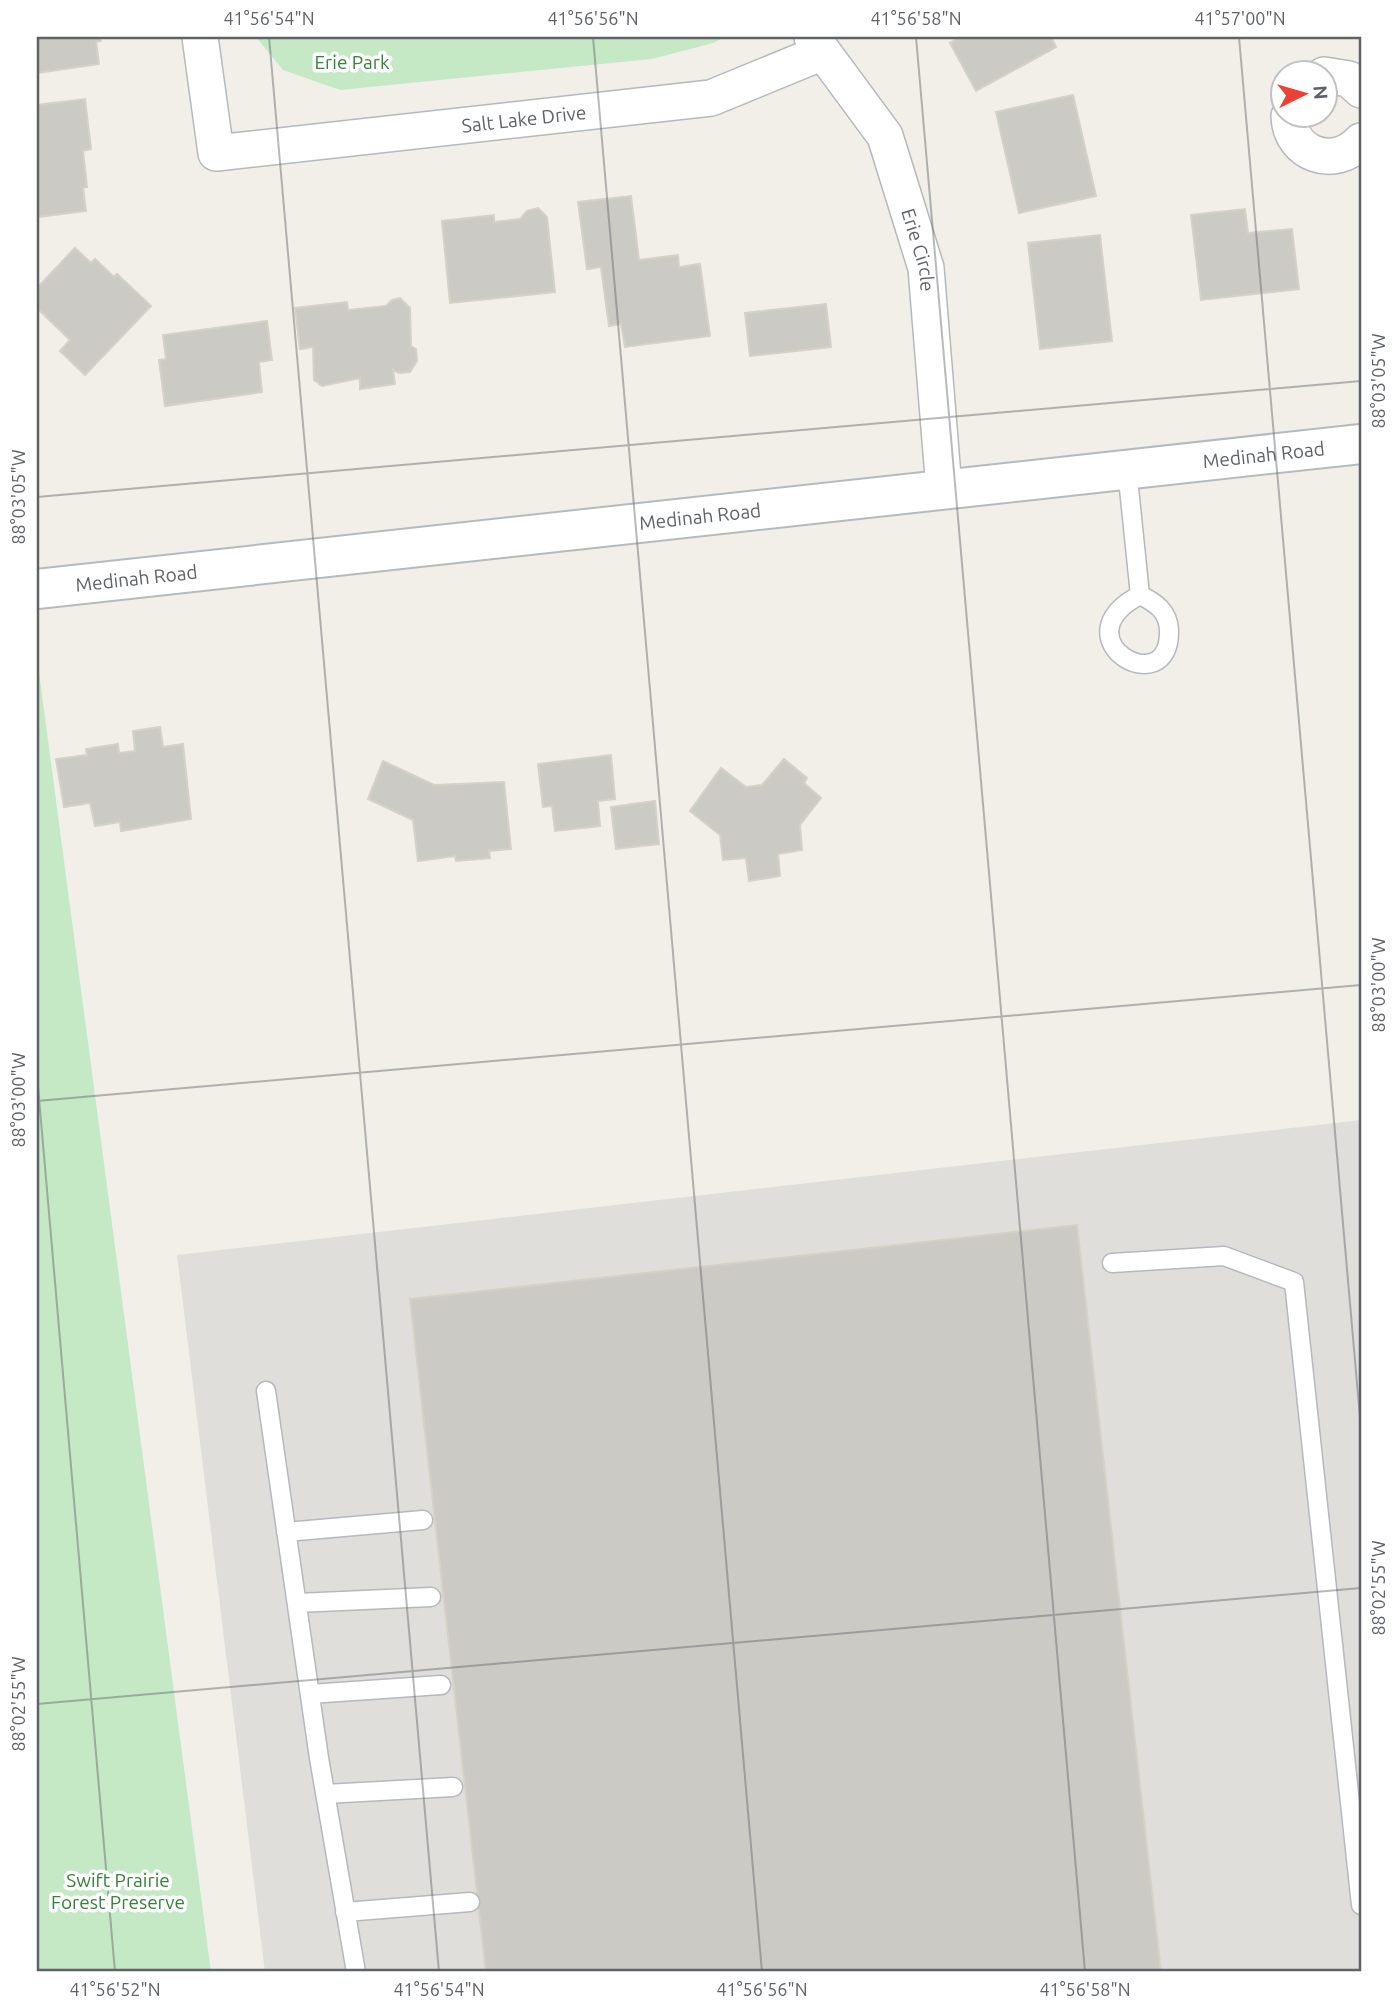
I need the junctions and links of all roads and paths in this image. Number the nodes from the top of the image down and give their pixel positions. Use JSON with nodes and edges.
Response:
{"nodes":[{"id":1,"x":200,"y":37,"type":"edge"},
{"id":2,"x":818,"y":45,"type":"edge"},
{"id":3,"x":1338,"y":77,"type":"edge"},
{"id":4,"x":1361,"y":90,"type":"edge"},
{"id":5,"x":1292,"y":130,"type":"edge"},
{"id":6,"x":1361,"y":141,"type":"edge"},
{"id":7,"x":1361,"y":444,"type":"edge"},
{"id":8,"x":1127,"y":468,"type":"junction"},
{"id":9,"x":944,"y":489,"type":"junction"},
{"id":10,"x":37,"y":589,"type":"edge"},
{"id":11,"x":1140,"y":595,"type":"dead end"},
{"id":12,"x":1112,"y":1263,"type":"dead end"},
{"id":13,"x":266,"y":1391,"type":"dead end"},
{"id":14,"x":423,"y":1520,"type":"dead end"},
{"id":15,"x":286,"y":1532,"type":"junction"},
{"id":16,"x":431,"y":1597,"type":"dead end"},
{"id":17,"x":297,"y":1603,"type":"junction"},
{"id":18,"x":441,"y":1685,"type":"dead end"},
{"id":19,"x":310,"y":1694,"type":"junction"},
{"id":20,"x":453,"y":1787,"type":"dead end"},
{"id":21,"x":325,"y":1794,"type":"junction"},
{"id":22,"x":470,"y":1902,"type":"dead end"},
{"id":23,"x":1361,"y":1905,"type":"edge"},
{"id":24,"x":345,"y":1912,"type":"junction"},
{"id":25,"x":356,"y":1972,"type":"edge"}],
"edges":[{"from":1,"to":2,"type":"street","name":"Salt Lake Drive"},
{"from":2,"to":9,"type":"street","name":"Erie Circle"},
{"from":3,"to":4,"type":"street"},
{"from":5,"to":6,"type":"street"},
{"from":7,"to":8,"type":"street","name":"Medinah Road"},
{"from":8,"to":9,"type":"street","name":"Medinah Road"},
{"from":8,"to":11,"type":"lane"},
{"from":9,"to":10,"type":"street","name":"Medinah Road"},
{"from":12,"to":23,"type":"lane"},
{"from":13,"to":15,"type":"lane"},
{"from":14,"to":15,"type":"lane"},
{"from":15,"to":17,"type":"lane"},
{"from":16,"to":17,"type":"lane"},
{"from":17,"to":19,"type":"lane"},
{"from":18,"to":19,"type":"lane"},
{"from":19,"to":21,"type":"lane"},
{"from":20,"to":21,"type":"lane"},
{"from":21,"to":24,"type":"lane"},
{"from":22,"to":24,"type":"lane"},
{"from":24,"to":25,"type":"lane"}]}
